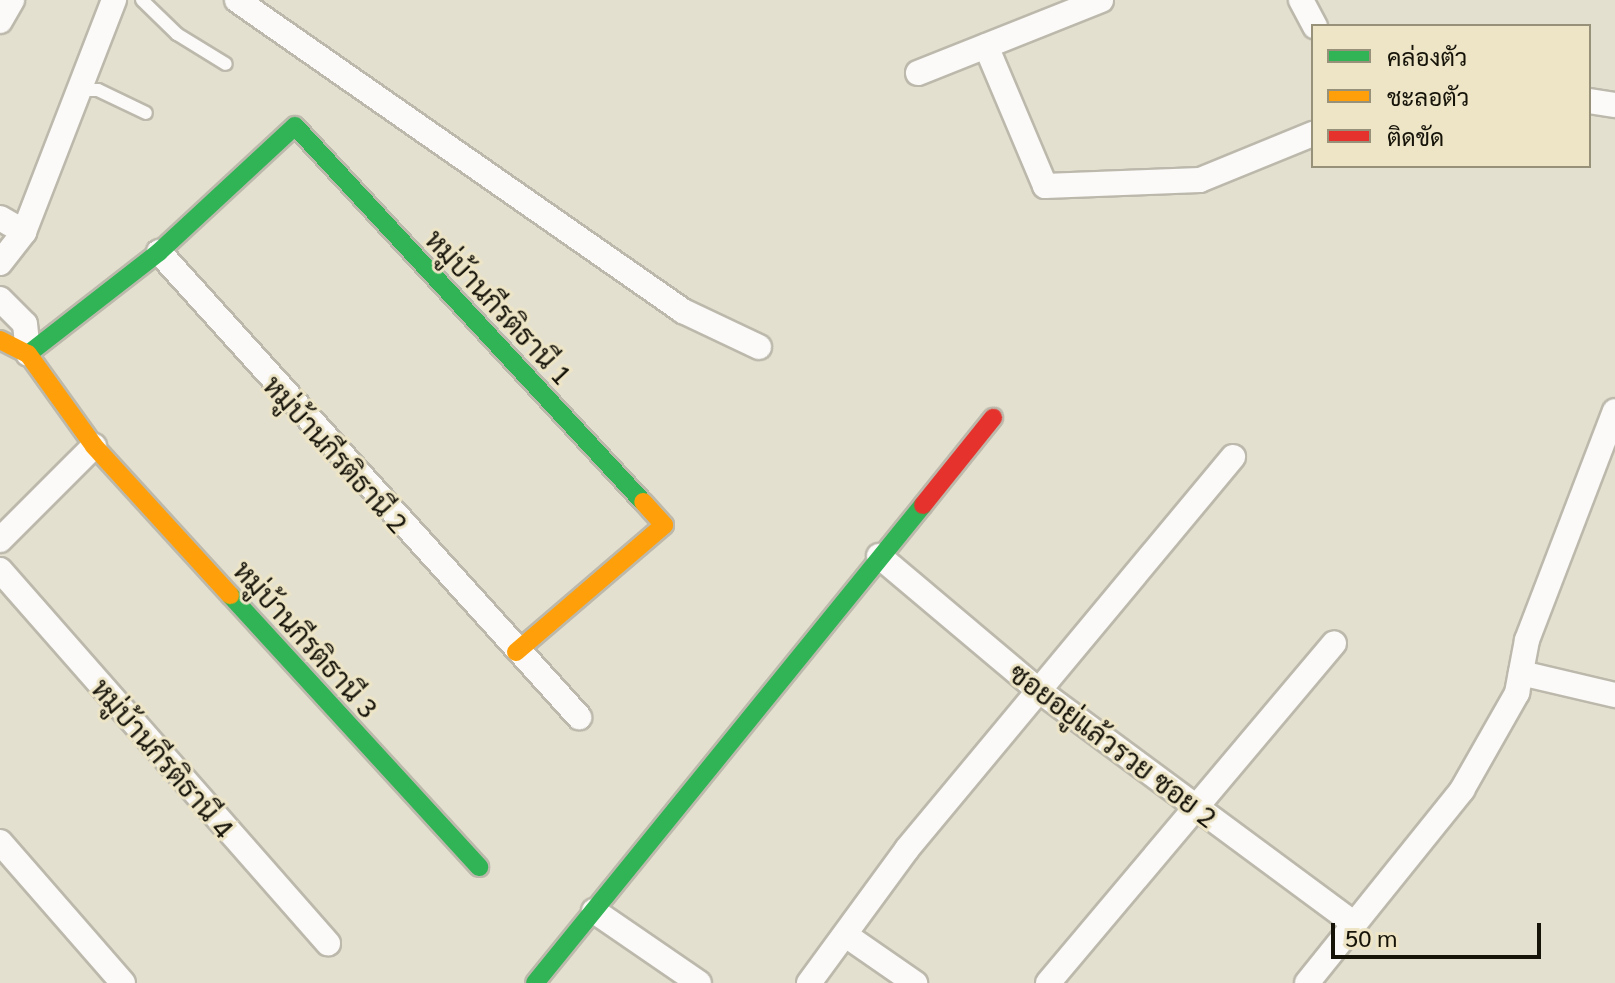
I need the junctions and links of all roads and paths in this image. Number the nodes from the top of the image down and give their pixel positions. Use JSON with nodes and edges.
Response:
{"nodes":[{"id":1,"x":12,"y":0,"type":"edge"},
{"id":2,"x":114,"y":0,"type":"edge"},
{"id":3,"x":142,"y":0,"type":"edge"},
{"id":4,"x":237,"y":0,"type":"edge"},
{"id":5,"x":1101,"y":0,"type":"edge"},
{"id":6,"x":1301,"y":0,"type":"edge"},
{"id":7,"x":0,"y":21,"type":"edge"},
{"id":8,"x":1314,"y":24,"type":"edge"},
{"id":9,"x":986,"y":46,"type":"junction"},
{"id":10,"x":226,"y":64,"type":"dead end"},
{"id":11,"x":918,"y":73,"type":"dead end"},
{"id":12,"x":79,"y":90,"type":"junction"},
{"id":13,"x":1591,"y":101,"type":"edge"},
{"id":14,"x":1615,"y":105,"type":"edge"},
{"id":15,"x":146,"y":113,"type":"dead end"},
{"id":16,"x":1311,"y":135,"type":"edge"},
{"id":17,"x":0,"y":218,"type":"edge"},
{"id":18,"x":24,"y":232,"type":"junction"},
{"id":19,"x":159,"y":252,"type":"junction"},
{"id":20,"x":0,"y":263,"type":"edge"},
{"id":21,"x":0,"y":299,"type":"edge"},
{"id":22,"x":0,"y":340,"type":"edge"},
{"id":23,"x":759,"y":347,"type":"dead end"},
{"id":24,"x":28,"y":354,"type":"junction"},
{"id":25,"x":1615,"y":411,"type":"edge"},
{"id":26,"x":993,"y":418,"type":"dead end"},
{"id":27,"x":94,"y":446,"type":"junction"},
{"id":28,"x":1233,"y":457,"type":"dead end"},
{"id":29,"x":0,"y":540,"type":"edge"},
{"id":30,"x":879,"y":556,"type":"junction"},
{"id":31,"x":0,"y":570,"type":"edge"},
{"id":32,"x":1334,"y":643,"type":"dead end"},
{"id":33,"x":516,"y":652,"type":"junction"},
{"id":34,"x":1521,"y":673,"type":"junction"},
{"id":35,"x":1037,"y":689,"type":"junction"},
{"id":36,"x":1615,"y":695,"type":"edge"},
{"id":37,"x":579,"y":717,"type":"dead end"},
{"id":38,"x":1198,"y":807,"type":"junction"},
{"id":39,"x":0,"y":842,"type":"edge"},
{"id":40,"x":479,"y":867,"type":"dead end"},
{"id":41,"x":594,"y":911,"type":"junction"},
{"id":42,"x":1355,"y":924,"type":"junction"},
{"id":43,"x":847,"y":936,"type":"junction"},
{"id":44,"x":328,"y":943,"type":"dead end"},
{"id":45,"x":123,"y":983,"type":"edge"},
{"id":46,"x":535,"y":983,"type":"edge"},
{"id":47,"x":699,"y":983,"type":"edge"},
{"id":48,"x":809,"y":983,"type":"edge"},
{"id":49,"x":915,"y":983,"type":"edge"},
{"id":50,"x":1048,"y":983,"type":"edge"},
{"id":51,"x":1307,"y":983,"type":"edge"}],
"edges":[{"from":1,"to":7,"type":"street"},
{"from":2,"to":12,"type":"street"},
{"from":3,"to":10,"type":"lane"},
{"from":4,"to":23,"type":"street"},
{"from":5,"to":9,"type":"street"},
{"from":6,"to":8,"type":"street"},
{"from":9,"to":11,"type":"street"},
{"from":9,"to":16,"type":"street"},
{"from":12,"to":15,"type":"lane"},
{"from":12,"to":18,"type":"street"},
{"from":13,"to":14,"type":"street"},
{"from":17,"to":18,"type":"street"},
{"from":18,"to":20,"type":"street"},
{"from":19,"to":24,"type":"street"},
{"from":19,"to":33,"type":"street","name":"หมู่บ้านกีรติธานี 2"},
{"from":19,"to":33,"type":"street","name":"หมู่บ้านกีรติธานี 1"},
{"from":21,"to":24,"type":"street"},
{"from":22,"to":24,"type":"street"},
{"from":24,"to":27,"type":"street","name":"หมู่บ้านกีรติธานี 3"},
{"from":25,"to":34,"type":"street"},
{"from":26,"to":30,"type":"street"},
{"from":27,"to":29,"type":"street"},
{"from":27,"to":40,"type":"street","name":"หมู่บ้านกีรติธานี 3"},
{"from":28,"to":35,"type":"street"},
{"from":30,"to":35,"type":"street","name":"ซอยอยู่แล้วรวย ซอย 2"},
{"from":30,"to":41,"type":"street"},
{"from":31,"to":44,"type":"street","name":"หมู่บ้านกีรติธานี 4"},
{"from":32,"to":38,"type":"street"},
{"from":33,"to":37,"type":"street","name":"หมู่บ้านกีรติธานี 2"},
{"from":34,"to":36,"type":"street"},
{"from":34,"to":42,"type":"street"},
{"from":35,"to":38,"type":"street","name":"ซอยอยู่แล้วรวย ซอย 2"},
{"from":35,"to":43,"type":"street"},
{"from":38,"to":42,"type":"street","name":"ซอยอยู่แล้วรวย ซอย 2"},
{"from":38,"to":50,"type":"street"},
{"from":39,"to":45,"type":"street"},
{"from":41,"to":46,"type":"street"},
{"from":41,"to":47,"type":"street"},
{"from":42,"to":51,"type":"street"},
{"from":43,"to":48,"type":"street"},
{"from":43,"to":49,"type":"street"}]}
